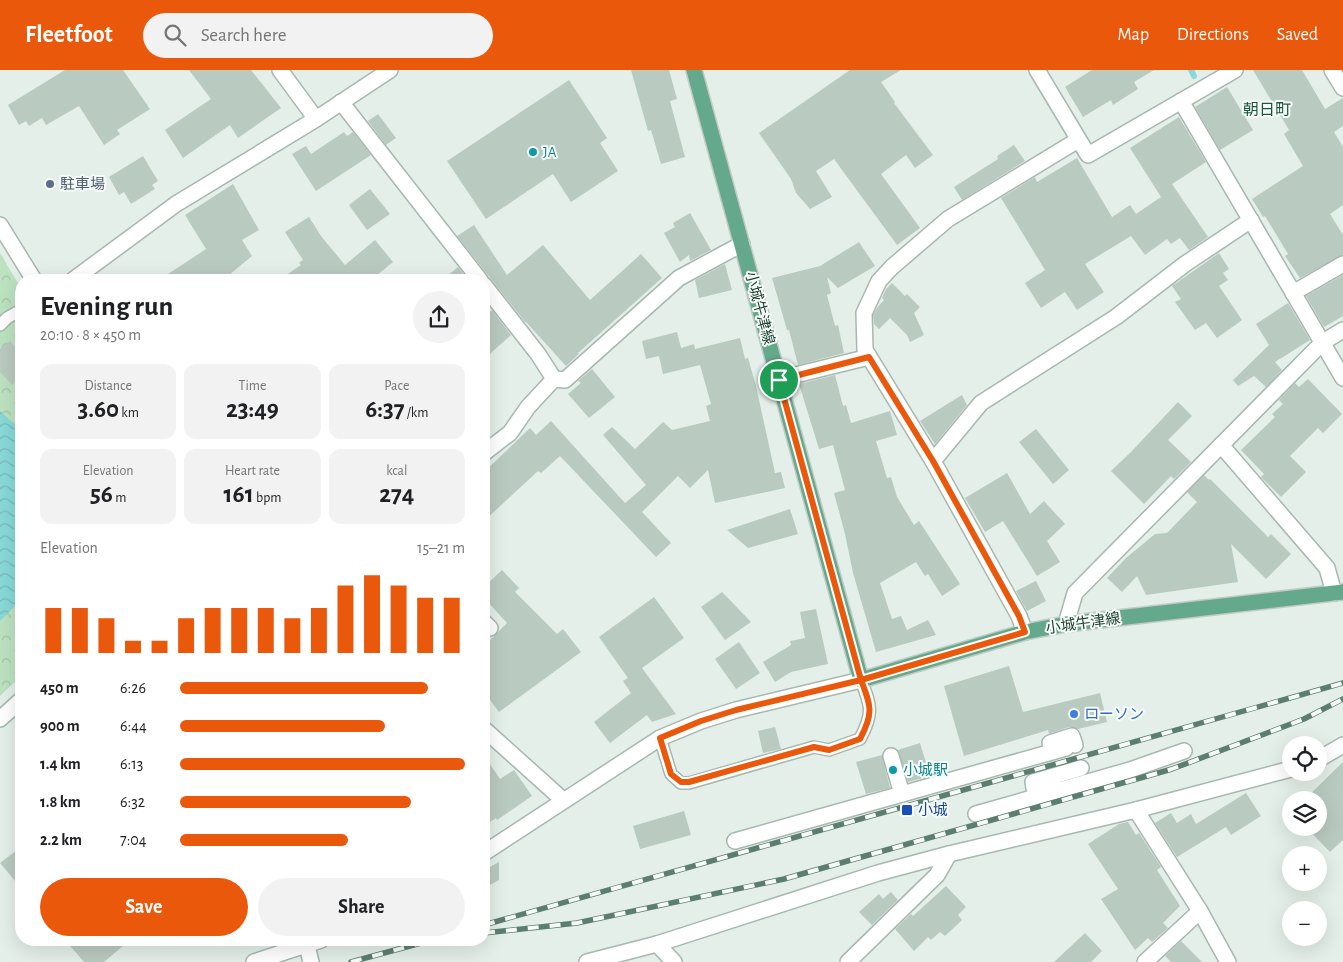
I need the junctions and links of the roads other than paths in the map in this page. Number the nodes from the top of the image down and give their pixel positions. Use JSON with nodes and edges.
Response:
{"nodes":[{"id":1,"x":280,"y":70,"type":"edge"},
{"id":2,"x":390,"y":70,"type":"edge"},
{"id":3,"x":694,"y":70,"type":"edge"},
{"id":4,"x":1037,"y":70,"type":"edge"},
{"id":5,"x":1235,"y":70,"type":"edge"},
{"id":6,"x":1332,"y":70,"type":"edge"},
{"id":7,"x":1343,"y":88,"type":"edge"},
{"id":8,"x":1181,"y":101,"type":"junction"},
{"id":9,"x":341,"y":102,"type":"junction"},
{"id":10,"x":316,"y":119,"type":"junction"},
{"id":11,"x":1078,"y":140,"type":"junction"},
{"id":12,"x":1250,"y":220,"type":"junction"},
{"id":13,"x":0,"y":226,"type":"edge"},
{"id":14,"x":742,"y":244,"type":"junction"},
{"id":15,"x":1343,"y":264,"type":"edge"},
{"id":16,"x":30,"y":274,"type":"edge"},
{"id":17,"x":80,"y":274,"type":"edge"},
{"id":18,"x":475,"y":274,"type":"edge"},
{"id":19,"x":490,"y":293,"type":"edge"},
{"id":20,"x":1294,"y":293,"type":"junction"},
{"id":21,"x":15,"y":314,"type":"edge"},
{"id":22,"x":4,"y":322,"type":"edge"},
{"id":23,"x":1333,"y":336,"type":"edge"},
{"id":24,"x":869,"y":357,"type":"junction"},
{"id":25,"x":1343,"y":378,"type":"edge"},
{"id":26,"x":554,"y":379,"type":"junction"},
{"id":27,"x":779,"y":380,"type":"junction"},
{"id":28,"x":1221,"y":445,"type":"junction"},
{"id":29,"x":490,"y":449,"type":"edge"},
{"id":30,"x":933,"y":461,"type":"junction"},
{"id":31,"x":1339,"y":593,"type":"edge"},
{"id":32,"x":1066,"y":624,"type":"junction"},
{"id":33,"x":1025,"y":632,"type":"junction"},
{"id":34,"x":861,"y":680,"type":"junction"},
{"id":35,"x":15,"y":705,"type":"edge"},
{"id":36,"x":0,"y":719,"type":"edge"},
{"id":37,"x":490,"y":734,"type":"edge"},
{"id":38,"x":660,"y":738,"type":"junction"},
{"id":39,"x":1343,"y":745,"type":"edge"},
{"id":40,"x":1184,"y":751,"type":"dead end"},
{"id":41,"x":1327,"y":754,"type":"edge"},
{"id":42,"x":891,"y":756,"type":"dead end"},
{"id":43,"x":1282,"y":771,"type":"edge"},
{"id":44,"x":1081,"y":777,"type":"junction"},
{"id":45,"x":901,"y":791,"type":"junction"},
{"id":46,"x":564,"y":800,"type":"junction"},
{"id":47,"x":1136,"y":810,"type":"junction"},
{"id":48,"x":976,"y":814,"type":"dead end"},
{"id":49,"x":735,"y":841,"type":"dead end"},
{"id":50,"x":490,"y":849,"type":"edge"},
{"id":51,"x":949,"y":854,"type":"junction"},
{"id":52,"x":1200,"y":911,"type":"junction"},
{"id":53,"x":657,"y":944,"type":"junction"},
{"id":54,"x":305,"y":946,"type":"edge"},
{"id":55,"x":314,"y":946,"type":"edge"},
{"id":56,"x":254,"y":962,"type":"edge"},
{"id":57,"x":311,"y":962,"type":"edge"},
{"id":58,"x":587,"y":962,"type":"edge"},
{"id":59,"x":674,"y":962,"type":"edge"},
{"id":60,"x":848,"y":962,"type":"edge"},
{"id":61,"x":1145,"y":962,"type":"edge"},
{"id":62,"x":1228,"y":962,"type":"edge"}],
"edges":[{"from":1,"to":10,"type":"street"},
{"from":2,"to":9,"type":"street"},
{"from":3,"to":14,"type":"main road","name":"小城牛津線"},
{"from":4,"to":11,"type":"street"},
{"from":5,"to":8,"type":"street"},
{"from":6,"to":7,"type":"street"},
{"from":8,"to":11,"type":"street"},
{"from":8,"to":12,"type":"street"},
{"from":9,"to":10,"type":"street"},
{"from":9,"to":18,"type":"street"},
{"from":10,"to":17,"type":"street"},
{"from":11,"to":24,"type":"street"},
{"from":12,"to":20,"type":"street"},
{"from":12,"to":30,"type":"street"},
{"from":13,"to":16,"type":"street"},
{"from":14,"to":26,"type":"street"},
{"from":14,"to":27,"type":"main road","name":"小城牛津線"},
{"from":15,"to":20,"type":"street"},
{"from":19,"to":26,"type":"street"},
{"from":20,"to":23,"type":"street"},
{"from":21,"to":22,"type":"lane"},
{"from":23,"to":25,"type":"street"},
{"from":23,"to":28,"type":"street"},
{"from":24,"to":27,"type":"street"},
{"from":24,"to":30,"type":"street"},
{"from":26,"to":29,"type":"street"},
{"from":27,"to":34,"type":"main road","name":"小城牛津線"},
{"from":28,"to":31,"type":"street"},
{"from":28,"to":32,"type":"street"},
{"from":30,"to":33,"type":"street"},
{"from":31,"to":32,"type":"main road","name":"小城牛津線"},
{"from":32,"to":33,"type":"main road","name":"小城牛津線"},
{"from":33,"to":34,"type":"main road","name":"小城牛津線"},
{"from":34,"to":38,"type":"street"},
{"from":34,"to":38,"type":"lane"},
{"from":35,"to":36,"type":"street"},
{"from":37,"to":46,"type":"street"},
{"from":38,"to":46,"type":"street"},
{"from":39,"to":41,"type":"street"},
{"from":40,"to":44,"type":"street"},
{"from":42,"to":45,"type":"street"},
{"from":43,"to":47,"type":"street"},
{"from":44,"to":45,"type":"street"},
{"from":44,"to":48,"type":"street"},
{"from":45,"to":49,"type":"street"},
{"from":46,"to":50,"type":"street"},
{"from":47,"to":51,"type":"street"},
{"from":47,"to":52,"type":"street"},
{"from":51,"to":53,"type":"street"},
{"from":51,"to":60,"type":"street"},
{"from":52,"to":61,"type":"street"},
{"from":52,"to":62,"type":"street"},
{"from":53,"to":58,"type":"street"},
{"from":53,"to":59,"type":"street"},
{"from":54,"to":56,"type":"street"},
{"from":55,"to":57,"type":"street"}]}
